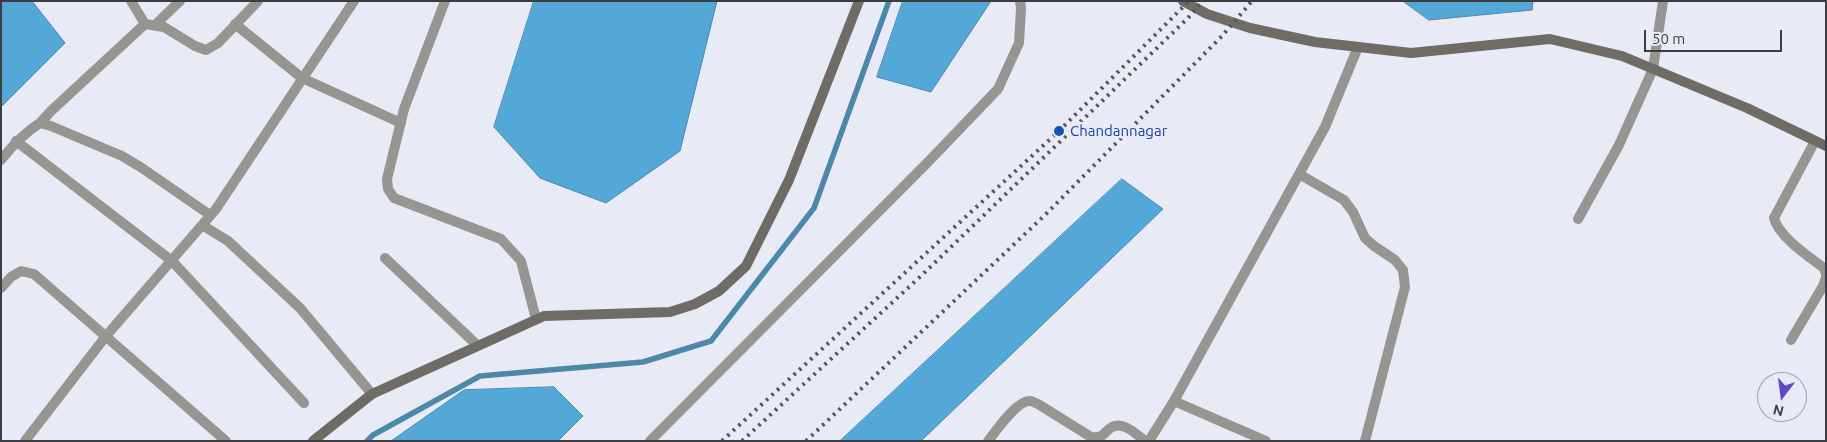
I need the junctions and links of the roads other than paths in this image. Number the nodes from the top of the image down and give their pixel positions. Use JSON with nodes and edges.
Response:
{"nodes":[{"id":1,"x":130,"y":1,"type":"edge"},
{"id":2,"x":180,"y":1,"type":"edge"},
{"id":3,"x":258,"y":1,"type":"edge"},
{"id":4,"x":354,"y":1,"type":"edge"},
{"id":5,"x":445,"y":1,"type":"edge"},
{"id":6,"x":859,"y":1,"type":"edge"},
{"id":7,"x":1020,"y":1,"type":"edge"},
{"id":8,"x":1183,"y":1,"type":"edge"},
{"id":9,"x":1663,"y":1,"type":"edge"},
{"id":10,"x":150,"y":24,"type":"junction"},
{"id":11,"x":235,"y":24,"type":"junction"},
{"id":12,"x":1358,"y":47,"type":"junction"},
{"id":13,"x":1653,"y":69,"type":"junction"},
{"id":14,"x":302,"y":78,"type":"junction"},
{"id":15,"x":40,"y":123,"type":"junction"},
{"id":16,"x":401,"y":123,"type":"junction"},
{"id":17,"x":16,"y":141,"type":"junction"},
{"id":18,"x":1815,"y":141,"type":"junction"},
{"id":19,"x":1826,"y":146,"type":"edge"},
{"id":20,"x":1,"y":160,"type":"edge"},
{"id":21,"x":1299,"y":174,"type":"junction"},
{"id":22,"x":210,"y":215,"type":"junction"},
{"id":23,"x":1578,"y":220,"type":"dead end"},
{"id":24,"x":202,"y":225,"type":"junction"},
{"id":25,"x":385,"y":258,"type":"dead end"},
{"id":26,"x":172,"y":261,"type":"junction"},
{"id":27,"x":1826,"y":276,"type":"edge"},
{"id":28,"x":1,"y":288,"type":"edge"},
{"id":29,"x":536,"y":319,"type":"junction"},
{"id":30,"x":106,"y":336,"type":"junction"},
{"id":31,"x":1791,"y":340,"type":"dead end"},
{"id":32,"x":477,"y":345,"type":"junction"},
{"id":33,"x":372,"y":394,"type":"junction"},
{"id":34,"x":1174,"y":401,"type":"junction"},
{"id":35,"x":304,"y":403,"type":"dead end"},
{"id":36,"x":25,"y":441,"type":"edge"},
{"id":37,"x":226,"y":441,"type":"edge"},
{"id":38,"x":313,"y":441,"type":"edge"},
{"id":39,"x":650,"y":441,"type":"edge"},
{"id":40,"x":988,"y":441,"type":"edge"},
{"id":41,"x":1147,"y":441,"type":"edge"},
{"id":42,"x":1266,"y":441,"type":"edge"},
{"id":43,"x":1365,"y":441,"type":"edge"}],
"edges":[{"from":1,"to":10,"type":"street"},
{"from":2,"to":10,"type":"street"},
{"from":3,"to":11,"type":"street"},
{"from":4,"to":14,"type":"street"},
{"from":5,"to":16,"type":"street"},
{"from":6,"to":29,"type":"street"},
{"from":7,"to":39,"type":"street"},
{"from":8,"to":12,"type":"street"},
{"from":9,"to":13,"type":"street"},
{"from":10,"to":11,"type":"street"},
{"from":10,"to":15,"type":"street"},
{"from":11,"to":14,"type":"street"},
{"from":12,"to":13,"type":"street"},
{"from":12,"to":21,"type":"street"},
{"from":13,"to":18,"type":"street"},
{"from":13,"to":23,"type":"street"},
{"from":14,"to":16,"type":"street"},
{"from":14,"to":22,"type":"street"},
{"from":15,"to":17,"type":"street"},
{"from":15,"to":22,"type":"street"},
{"from":16,"to":29,"type":"street"},
{"from":17,"to":20,"type":"street"},
{"from":17,"to":26,"type":"street"},
{"from":18,"to":19,"type":"street"},
{"from":18,"to":27,"type":"street"},
{"from":21,"to":34,"type":"street"},
{"from":21,"to":43,"type":"street"},
{"from":22,"to":24,"type":"street"},
{"from":24,"to":26,"type":"street"},
{"from":24,"to":33,"type":"street"},
{"from":25,"to":32,"type":"street"},
{"from":26,"to":30,"type":"street"},
{"from":26,"to":35,"type":"street"},
{"from":27,"to":31,"type":"street"},
{"from":28,"to":30,"type":"street"},
{"from":29,"to":32,"type":"street"},
{"from":30,"to":36,"type":"street"},
{"from":30,"to":37,"type":"street"},
{"from":32,"to":33,"type":"street"},
{"from":33,"to":38,"type":"street"},
{"from":34,"to":41,"type":"street"},
{"from":34,"to":42,"type":"street"},
{"from":40,"to":41,"type":"street"}]}
